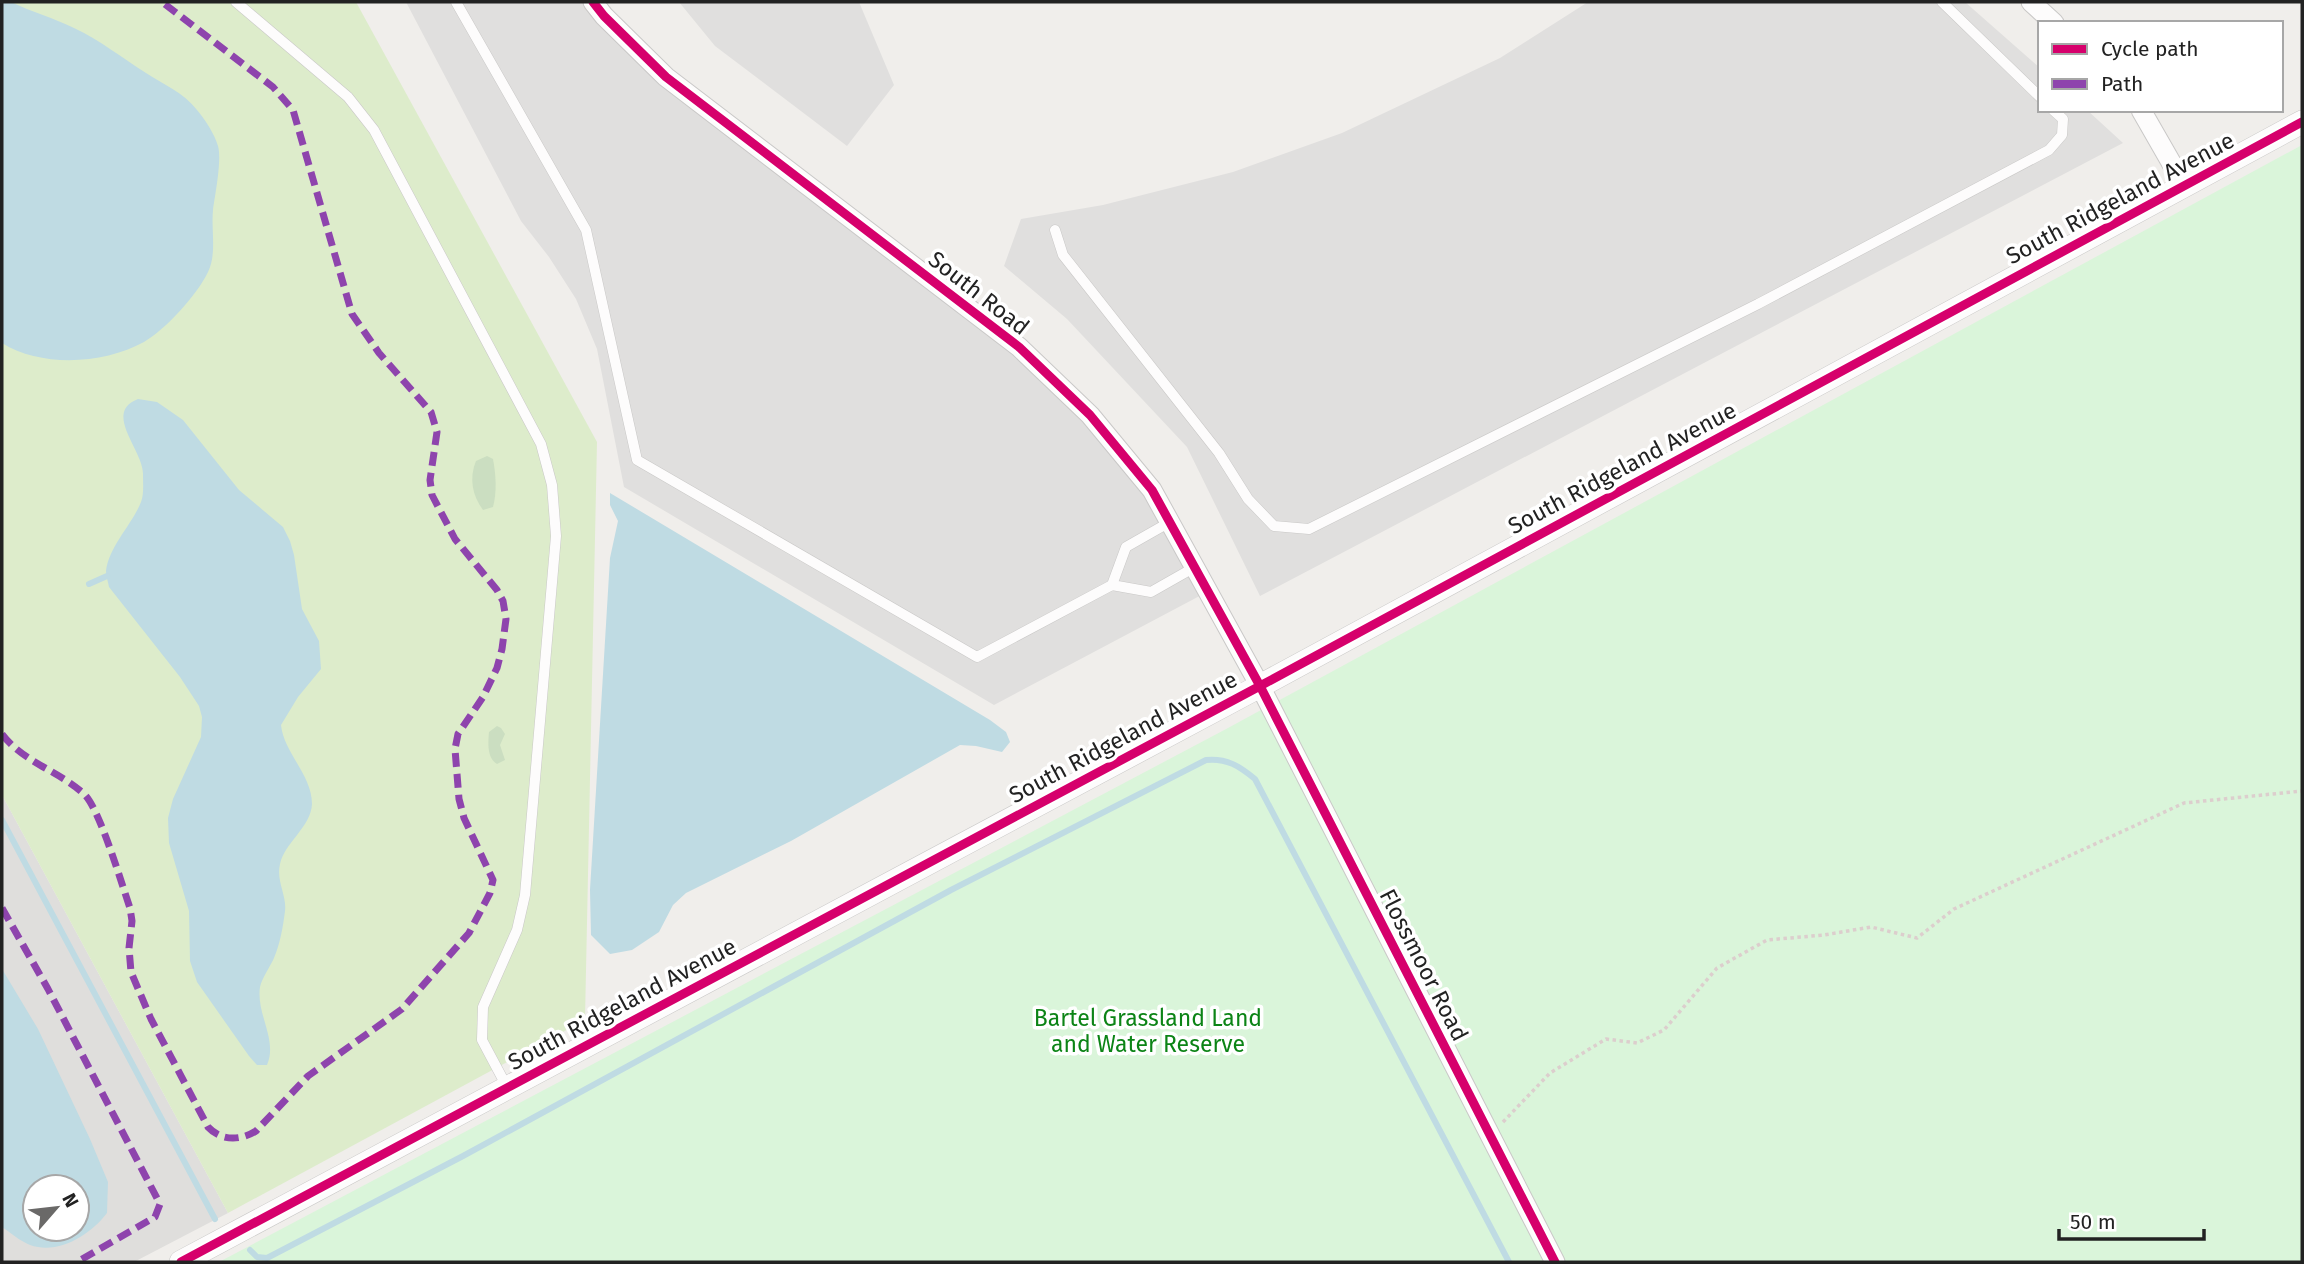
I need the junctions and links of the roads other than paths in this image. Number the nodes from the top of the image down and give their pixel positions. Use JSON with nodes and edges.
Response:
{"nodes":[{"id":1,"x":236,"y":2,"type":"edge"},
{"id":2,"x":456,"y":2,"type":"edge"},
{"id":3,"x":593,"y":2,"type":"edge"},
{"id":4,"x":1942,"y":2,"type":"edge"},
{"id":5,"x":2031,"y":2,"type":"edge"},
{"id":6,"x":2052,"y":21,"type":"edge"},
{"id":7,"x":2038,"y":95,"type":"edge"},
{"id":8,"x":2055,"y":112,"type":"edge"},
{"id":9,"x":2142,"y":112,"type":"edge"},
{"id":10,"x":2302,"y":122,"type":"edge"},
{"id":11,"x":2184,"y":185,"type":"junction"},
{"id":12,"x":1055,"y":230,"type":"dead end"},
{"id":13,"x":1170,"y":522,"type":"junction"},
{"id":14,"x":1195,"y":567,"type":"junction"},
{"id":15,"x":1112,"y":585,"type":"junction"},
{"id":16,"x":1260,"y":685,"type":"junction"},
{"id":17,"x":507,"y":1087,"type":"junction"},
{"id":18,"x":181,"y":1262,"type":"edge"},
{"id":19,"x":1555,"y":1262,"type":"edge"}],
"edges":[{"from":1,"to":17,"type":"lane"},
{"from":2,"to":15,"type":"lane"},
{"from":3,"to":13,"type":"street","name":"South Road"},
{"from":4,"to":7,"type":"lane"},
{"from":5,"to":6,"type":"street"},
{"from":8,"to":12,"type":"lane"},
{"from":9,"to":11,"type":"street"},
{"from":10,"to":11,"type":"street","name":"South Ridgeland Avenue"},
{"from":11,"to":16,"type":"street","name":"South Ridgeland Avenue"},
{"from":13,"to":14,"type":"street","name":"South Road"},
{"from":13,"to":15,"type":"lane"},
{"from":14,"to":15,"type":"lane"},
{"from":14,"to":16,"type":"street","name":"South Road"},
{"from":16,"to":17,"type":"street","name":"South Ridgeland Avenue"},
{"from":16,"to":19,"type":"street","name":"Flossmoor Road"},
{"from":17,"to":18,"type":"street","name":"South Ridgeland Avenue"}]}
